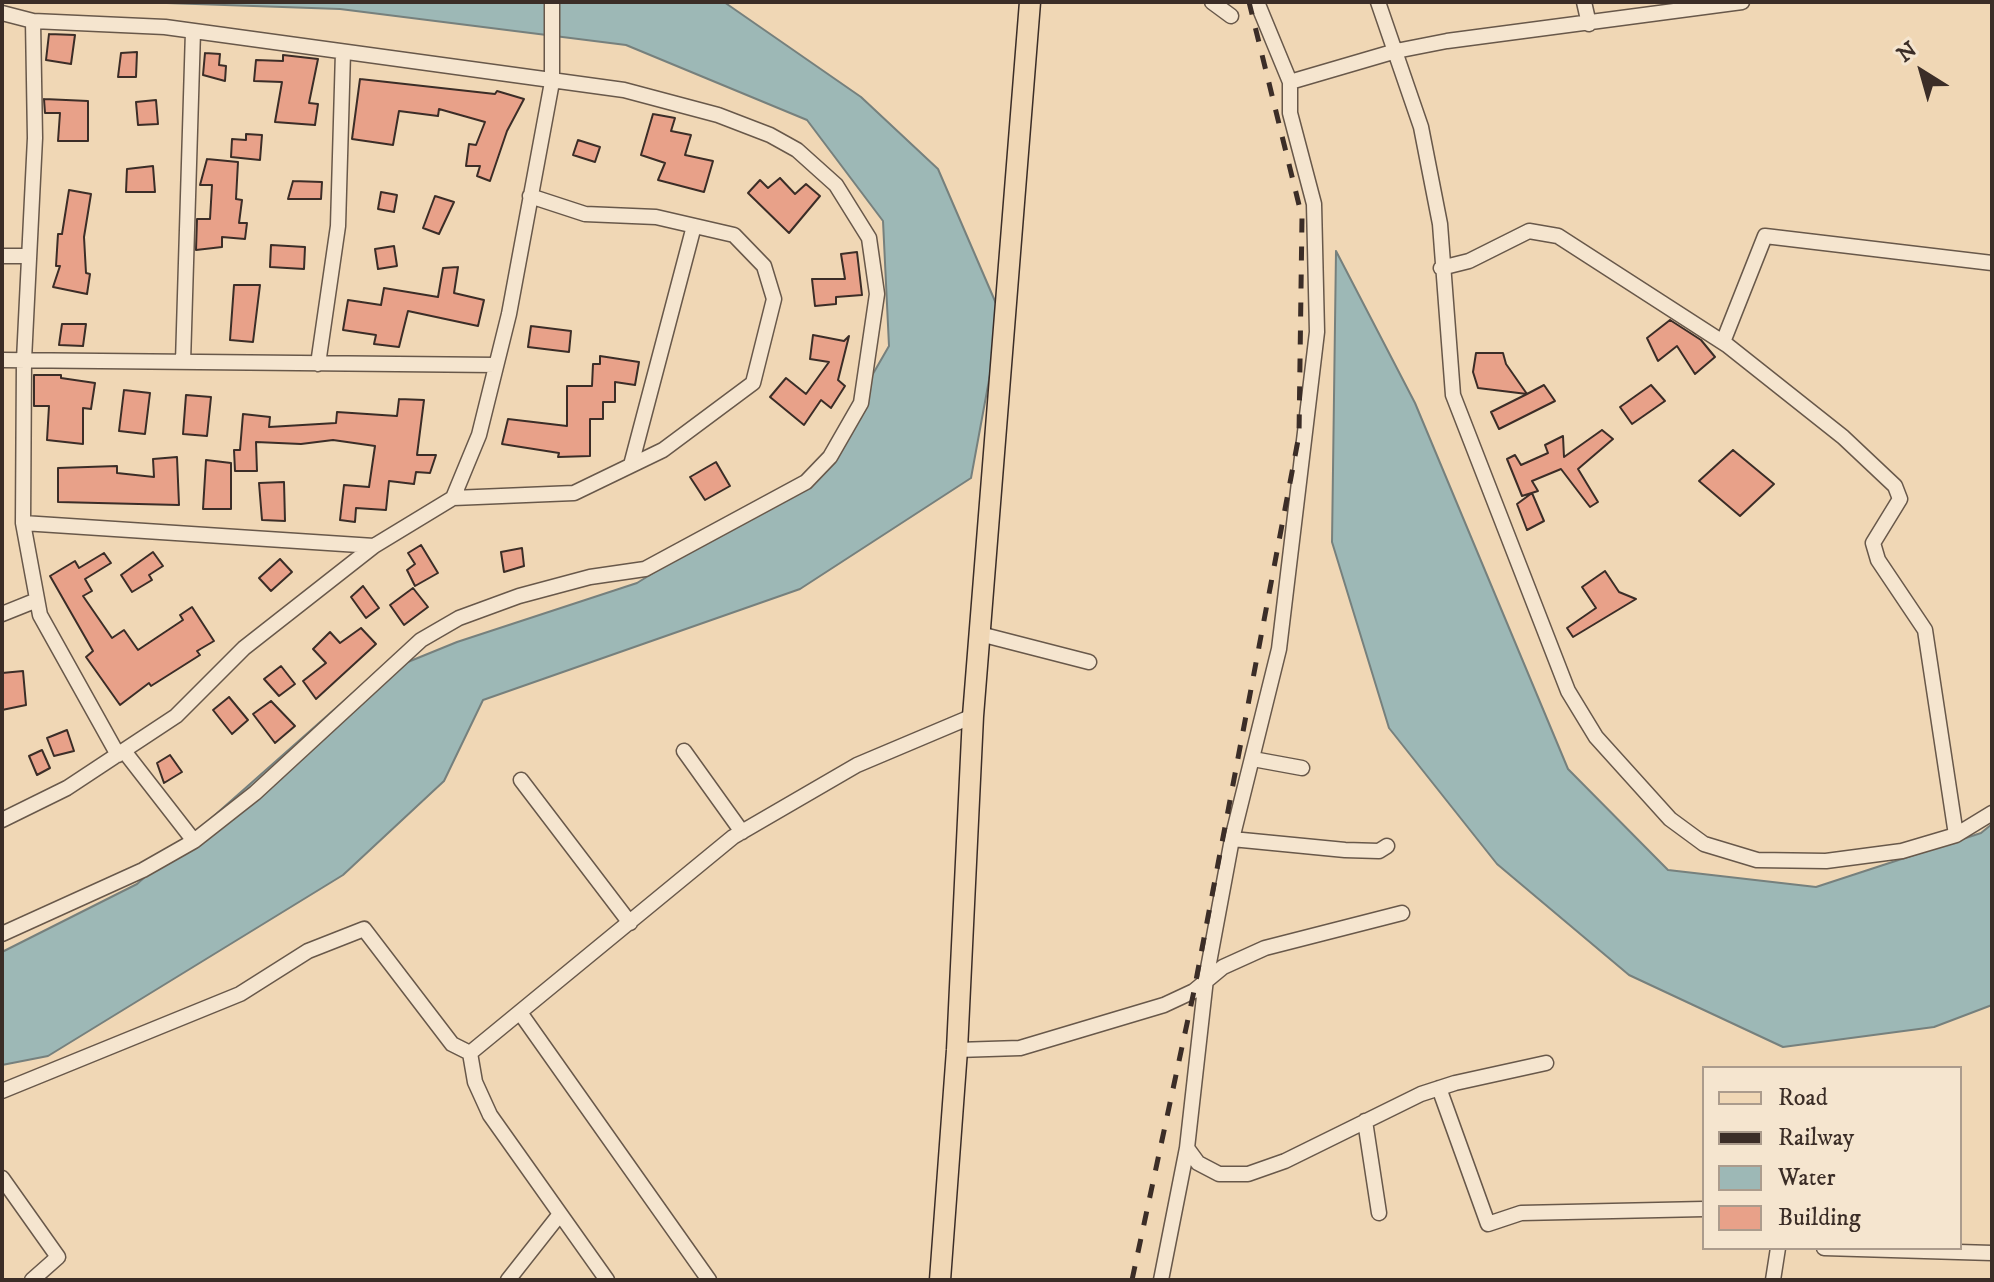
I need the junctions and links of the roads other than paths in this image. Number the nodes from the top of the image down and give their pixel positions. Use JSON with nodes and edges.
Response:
{"nodes":[{"id":1,"x":552,"y":2,"type":"edge"},
{"id":2,"x":1030,"y":2,"type":"edge"},
{"id":3,"x":1212,"y":2,"type":"edge"},
{"id":4,"x":1257,"y":2,"type":"edge"},
{"id":5,"x":1378,"y":2,"type":"edge"},
{"id":6,"x":1584,"y":2,"type":"edge"},
{"id":7,"x":1742,"y":2,"type":"edge"},
{"id":8,"x":2,"y":13,"type":"edge"},
{"id":9,"x":1231,"y":16,"type":"dead end"},
{"id":10,"x":33,"y":21,"type":"junction"},
{"id":11,"x":1589,"y":24,"type":"junction"},
{"id":12,"x":193,"y":31,"type":"junction"},
{"id":13,"x":1396,"y":51,"type":"junction"},
{"id":14,"x":343,"y":52,"type":"junction"},
{"id":15,"x":552,"y":82,"type":"junction"},
{"id":16,"x":1290,"y":82,"type":"junction"},
{"id":17,"x":530,"y":196,"type":"junction"},
{"id":18,"x":694,"y":226,"type":"junction"},
{"id":19,"x":2,"y":256,"type":"edge"},
{"id":20,"x":29,"y":256,"type":"junction"},
{"id":21,"x":1992,"y":263,"type":"edge"},
{"id":22,"x":1441,"y":268,"type":"junction"},
{"id":23,"x":1723,"y":342,"type":"junction"},
{"id":24,"x":2,"y":360,"type":"edge"},
{"id":25,"x":24,"y":360,"type":"junction"},
{"id":26,"x":183,"y":362,"type":"junction"},
{"id":27,"x":318,"y":364,"type":"junction"},
{"id":28,"x":496,"y":365,"type":"junction"},
{"id":29,"x":631,"y":465,"type":"junction"},
{"id":30,"x":453,"y":498,"type":"junction"},
{"id":31,"x":23,"y":523,"type":"junction"},
{"id":32,"x":374,"y":546,"type":"junction"},
{"id":33,"x":37,"y":600,"type":"junction"},
{"id":34,"x":2,"y":614,"type":"edge"},
{"id":35,"x":980,"y":634,"type":"junction"},
{"id":36,"x":1089,"y":662,"type":"dead end"},
{"id":37,"x":973,"y":716,"type":"junction"},
{"id":38,"x":684,"y":751,"type":"dead end"},
{"id":39,"x":121,"y":753,"type":"junction"},
{"id":40,"x":1253,"y":759,"type":"junction"},
{"id":41,"x":1302,"y":768,"type":"dead end"},
{"id":42,"x":521,"y":780,"type":"dead end"},
{"id":43,"x":1992,"y":813,"type":"edge"},
{"id":44,"x":2,"y":820,"type":"edge"},
{"id":45,"x":742,"y":832,"type":"junction"},
{"id":46,"x":1956,"y":835,"type":"junction"},
{"id":47,"x":1232,"y":839,"type":"junction"},
{"id":48,"x":194,"y":841,"type":"junction"},
{"id":49,"x":1387,"y":846,"type":"dead end"},
{"id":50,"x":1402,"y":913,"type":"dead end"},
{"id":51,"x":630,"y":923,"type":"junction"},
{"id":52,"x":2,"y":934,"type":"edge"},
{"id":53,"x":1206,"y":979,"type":"junction"},
{"id":54,"x":521,"y":1014,"type":"junction"},
{"id":55,"x":957,"y":1050,"type":"junction"},
{"id":56,"x":470,"y":1053,"type":"junction"},
{"id":57,"x":1546,"y":1063,"type":"dead end"},
{"id":58,"x":1439,"y":1088,"type":"junction"},
{"id":59,"x":2,"y":1091,"type":"edge"},
{"id":60,"x":1365,"y":1121,"type":"junction"},
{"id":61,"x":1187,"y":1148,"type":"junction"},
{"id":62,"x":2,"y":1178,"type":"edge"},
{"id":63,"x":1702,"y":1209,"type":"edge"},
{"id":64,"x":1379,"y":1213,"type":"dead end"},
{"id":65,"x":560,"y":1214,"type":"junction"},
{"id":66,"x":1778,"y":1250,"type":"edge"},
{"id":67,"x":1891,"y":1250,"type":"edge"},
{"id":68,"x":1992,"y":1253,"type":"edge"},
{"id":69,"x":32,"y":1280,"type":"edge"},
{"id":70,"x":508,"y":1280,"type":"edge"},
{"id":71,"x":607,"y":1280,"type":"edge"},
{"id":72,"x":709,"y":1280,"type":"edge"},
{"id":73,"x":940,"y":1280,"type":"edge"},
{"id":74,"x":1161,"y":1280,"type":"edge"},
{"id":75,"x":1773,"y":1280,"type":"edge"}],
"edges":[{"from":1,"to":15,"type":"street"},
{"from":2,"to":35,"type":"main road"},
{"from":3,"to":9,"type":"street"},
{"from":4,"to":16,"type":"street"},
{"from":5,"to":13,"type":"street"},
{"from":6,"to":11,"type":"street"},
{"from":7,"to":11,"type":"street"},
{"from":8,"to":10,"type":"street"},
{"from":10,"to":12,"type":"street"},
{"from":10,"to":20,"type":"street"},
{"from":11,"to":13,"type":"street"},
{"from":12,"to":14,"type":"street"},
{"from":12,"to":26,"type":"street"},
{"from":13,"to":16,"type":"street"},
{"from":13,"to":22,"type":"street"},
{"from":14,"to":15,"type":"street"},
{"from":14,"to":27,"type":"street"},
{"from":15,"to":17,"type":"street"},
{"from":15,"to":48,"type":"street"},
{"from":16,"to":40,"type":"street"},
{"from":17,"to":18,"type":"street"},
{"from":17,"to":28,"type":"street"},
{"from":18,"to":29,"type":"street"},
{"from":18,"to":29,"type":"street"},
{"from":19,"to":20,"type":"street"},
{"from":20,"to":25,"type":"street"},
{"from":21,"to":23,"type":"street"},
{"from":22,"to":23,"type":"street"},
{"from":22,"to":46,"type":"street"},
{"from":23,"to":46,"type":"street"},
{"from":24,"to":25,"type":"street"},
{"from":25,"to":26,"type":"street"},
{"from":25,"to":31,"type":"street"},
{"from":26,"to":27,"type":"street"},
{"from":27,"to":28,"type":"street"},
{"from":28,"to":30,"type":"street"},
{"from":29,"to":30,"type":"street"},
{"from":30,"to":32,"type":"street"},
{"from":31,"to":32,"type":"street"},
{"from":31,"to":33,"type":"street"},
{"from":32,"to":39,"type":"street"},
{"from":33,"to":34,"type":"street"},
{"from":33,"to":39,"type":"street"},
{"from":35,"to":36,"type":"street"},
{"from":35,"to":37,"type":"main road"},
{"from":37,"to":45,"type":"street"},
{"from":37,"to":55,"type":"main road"},
{"from":38,"to":45,"type":"street"},
{"from":39,"to":44,"type":"street"},
{"from":39,"to":48,"type":"street"},
{"from":40,"to":41,"type":"street"},
{"from":40,"to":47,"type":"street"},
{"from":42,"to":51,"type":"street"},
{"from":43,"to":46,"type":"street"},
{"from":45,"to":51,"type":"street"},
{"from":47,"to":49,"type":"street"},
{"from":47,"to":53,"type":"street"},
{"from":48,"to":52,"type":"street"},
{"from":50,"to":53,"type":"street"},
{"from":51,"to":54,"type":"street"},
{"from":53,"to":55,"type":"street"},
{"from":53,"to":61,"type":"street"},
{"from":54,"to":56,"type":"street"},
{"from":54,"to":72,"type":"street"},
{"from":55,"to":73,"type":"main road"},
{"from":56,"to":59,"type":"street"},
{"from":56,"to":65,"type":"street"},
{"from":57,"to":58,"type":"street"},
{"from":58,"to":60,"type":"street"},
{"from":58,"to":63,"type":"street"},
{"from":60,"to":61,"type":"street"},
{"from":60,"to":64,"type":"street"},
{"from":61,"to":74,"type":"street"},
{"from":62,"to":69,"type":"street"},
{"from":65,"to":70,"type":"street"},
{"from":65,"to":71,"type":"street"},
{"from":66,"to":75,"type":"street"},
{"from":67,"to":68,"type":"street"}]}
